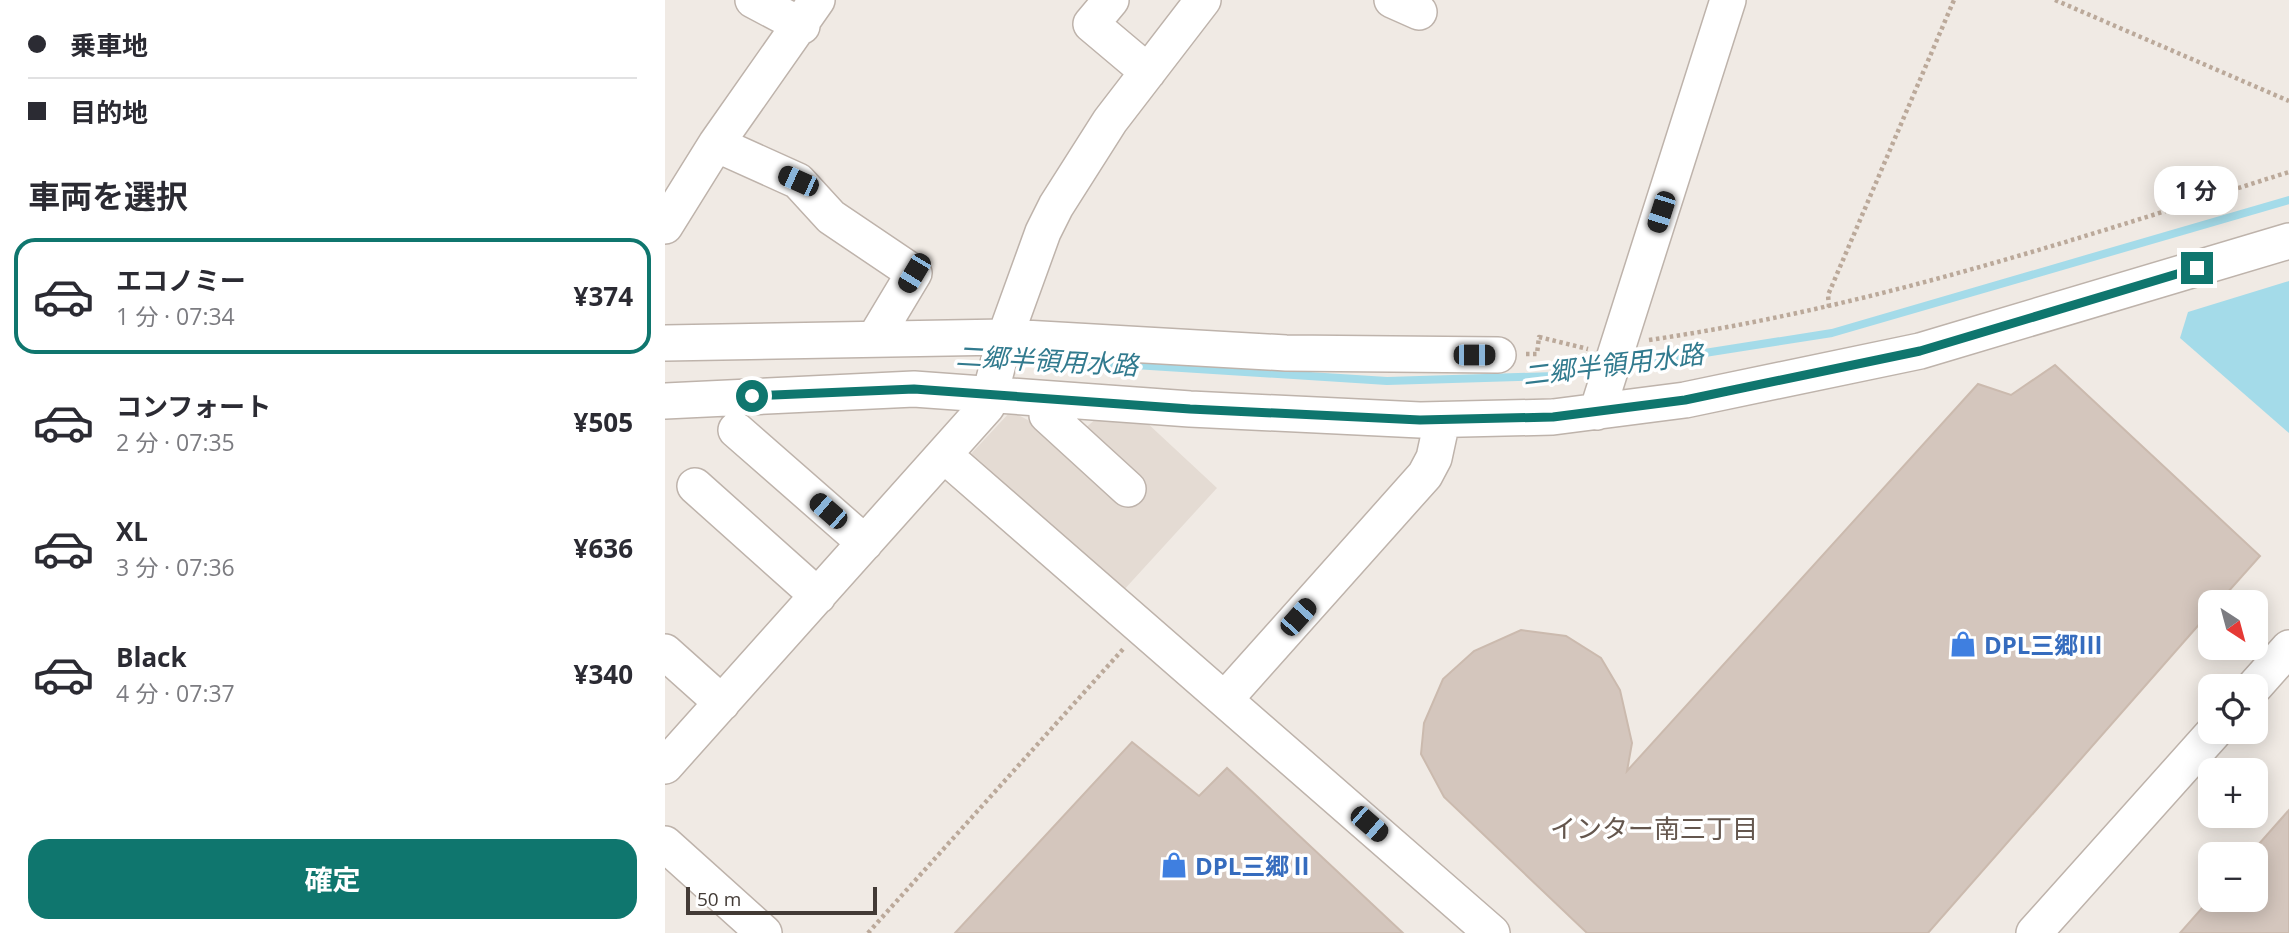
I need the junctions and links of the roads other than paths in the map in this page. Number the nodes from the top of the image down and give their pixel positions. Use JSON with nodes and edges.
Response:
{"nodes":[{"id":1,"x":753,"y":0,"type":"edge"},
{"id":2,"x":1111,"y":0,"type":"edge"},
{"id":3,"x":1203,"y":0,"type":"edge"},
{"id":4,"x":1728,"y":0,"type":"edge"},
{"id":5,"x":810,"y":13,"type":"edge"},
{"id":6,"x":1148,"y":72,"type":"junction"},
{"id":7,"x":716,"y":144,"type":"junction"},
{"id":8,"x":665,"y":226,"type":"edge"},
{"id":9,"x":2289,"y":241,"type":"edge"},
{"id":10,"x":1005,"y":337,"type":"junction"},
{"id":11,"x":875,"y":338,"type":"junction"},
{"id":12,"x":665,"y":343,"type":"edge"},
{"id":13,"x":1497,"y":355,"type":"dead end"},
{"id":14,"x":991,"y":396,"type":"junction"},
{"id":15,"x":1048,"y":400,"type":"junction"},
{"id":16,"x":665,"y":401,"type":"edge"},
{"id":17,"x":1597,"y":412,"type":"junction"},
{"id":18,"x":1442,"y":421,"type":"junction"},
{"id":19,"x":736,"y":430,"type":"dead end"},
{"id":20,"x":944,"y":455,"type":"junction"},
{"id":21,"x":695,"y":486,"type":"dead end"},
{"id":22,"x":1128,"y":489,"type":"dead end"},
{"id":23,"x":865,"y":543,"type":"junction"},
{"id":24,"x":818,"y":596,"type":"junction"},
{"id":25,"x":2289,"y":648,"type":"edge"},
{"id":26,"x":665,"y":652,"type":"edge"},
{"id":27,"x":2266,"y":674,"type":"edge"},
{"id":28,"x":1226,"y":698,"type":"junction"},
{"id":29,"x":722,"y":703,"type":"junction"},
{"id":30,"x":2203,"y":744,"type":"edge"},
{"id":31,"x":668,"y":757,"type":"edge"},
{"id":32,"x":665,"y":844,"type":"edge"},
{"id":33,"x":764,"y":933,"type":"edge"},
{"id":34,"x":1492,"y":933,"type":"edge"},
{"id":35,"x":2033,"y":933,"type":"edge"}],
"edges":[{"from":1,"to":5,"type":"street"},
{"from":2,"to":6,"type":"street"},
{"from":3,"to":6,"type":"street"},
{"from":4,"to":17,"type":"street"},
{"from":5,"to":7,"type":"street"},
{"from":6,"to":10,"type":"street"},
{"from":7,"to":8,"type":"street"},
{"from":7,"to":11,"type":"street"},
{"from":9,"to":17,"type":"street"},
{"from":10,"to":11,"type":"street"},
{"from":10,"to":13,"type":"street"},
{"from":10,"to":14,"type":"street"},
{"from":11,"to":12,"type":"street"},
{"from":14,"to":15,"type":"street"},
{"from":14,"to":16,"type":"street"},
{"from":14,"to":20,"type":"street"},
{"from":15,"to":18,"type":"street"},
{"from":15,"to":22,"type":"street"},
{"from":17,"to":18,"type":"street"},
{"from":18,"to":28,"type":"street"},
{"from":19,"to":23,"type":"street"},
{"from":20,"to":23,"type":"street"},
{"from":20,"to":28,"type":"street"},
{"from":21,"to":24,"type":"street"},
{"from":23,"to":24,"type":"street"},
{"from":24,"to":29,"type":"street"},
{"from":25,"to":27,"type":"street"},
{"from":26,"to":29,"type":"street"},
{"from":28,"to":34,"type":"street"},
{"from":29,"to":31,"type":"street"},
{"from":30,"to":35,"type":"street"},
{"from":32,"to":33,"type":"street"}]}
